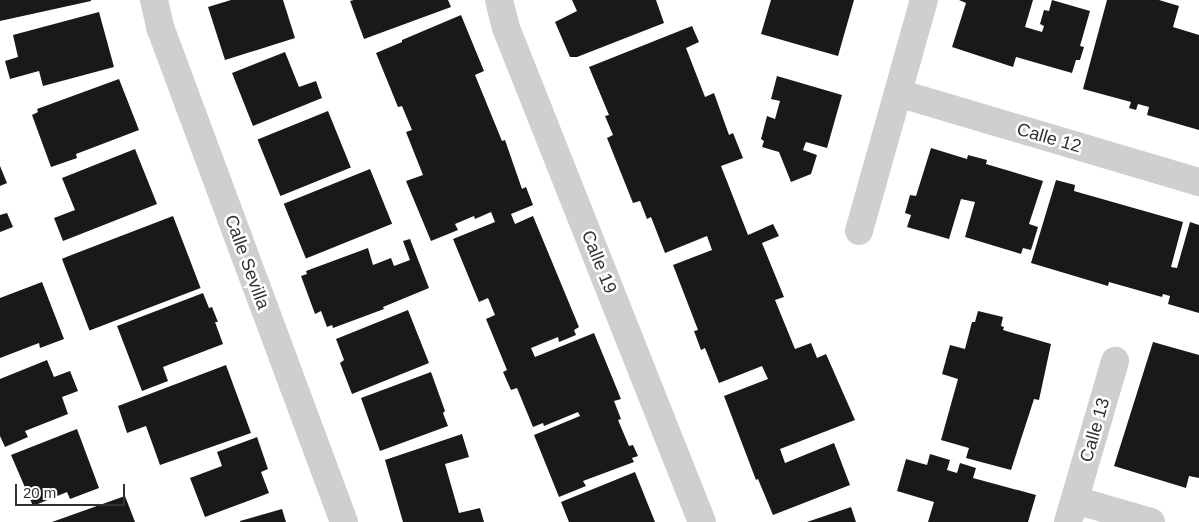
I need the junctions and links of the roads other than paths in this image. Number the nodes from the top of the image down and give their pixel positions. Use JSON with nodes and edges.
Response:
{"nodes":[{"id":1,"x":154,"y":0,"type":"edge"},
{"id":2,"x":498,"y":0,"type":"edge"},
{"id":3,"x":924,"y":0,"type":"edge"},
{"id":4,"x":898,"y":93,"type":"junction"},
{"id":5,"x":1199,"y":182,"type":"edge"},
{"id":6,"x":859,"y":231,"type":"dead end"},
{"id":7,"x":1115,"y":361,"type":"dead end"},
{"id":8,"x":1071,"y":511,"type":"edge"},
{"id":9,"x":344,"y":522,"type":"edge"},
{"id":10,"x":702,"y":522,"type":"edge"},
{"id":11,"x":1151,"y":522,"type":"edge"}],
"edges":[{"from":1,"to":9,"type":"street","name":"Calle Sevilla"},
{"from":2,"to":10,"type":"street","name":"Calle 19"},
{"from":3,"to":4,"type":"street"},
{"from":4,"to":5,"type":"street","name":"Calle 12"},
{"from":4,"to":6,"type":"street"},
{"from":7,"to":8,"type":"street","name":"Calle 13"},
{"from":8,"to":11,"type":"street","name":"Calle 13"}]}
